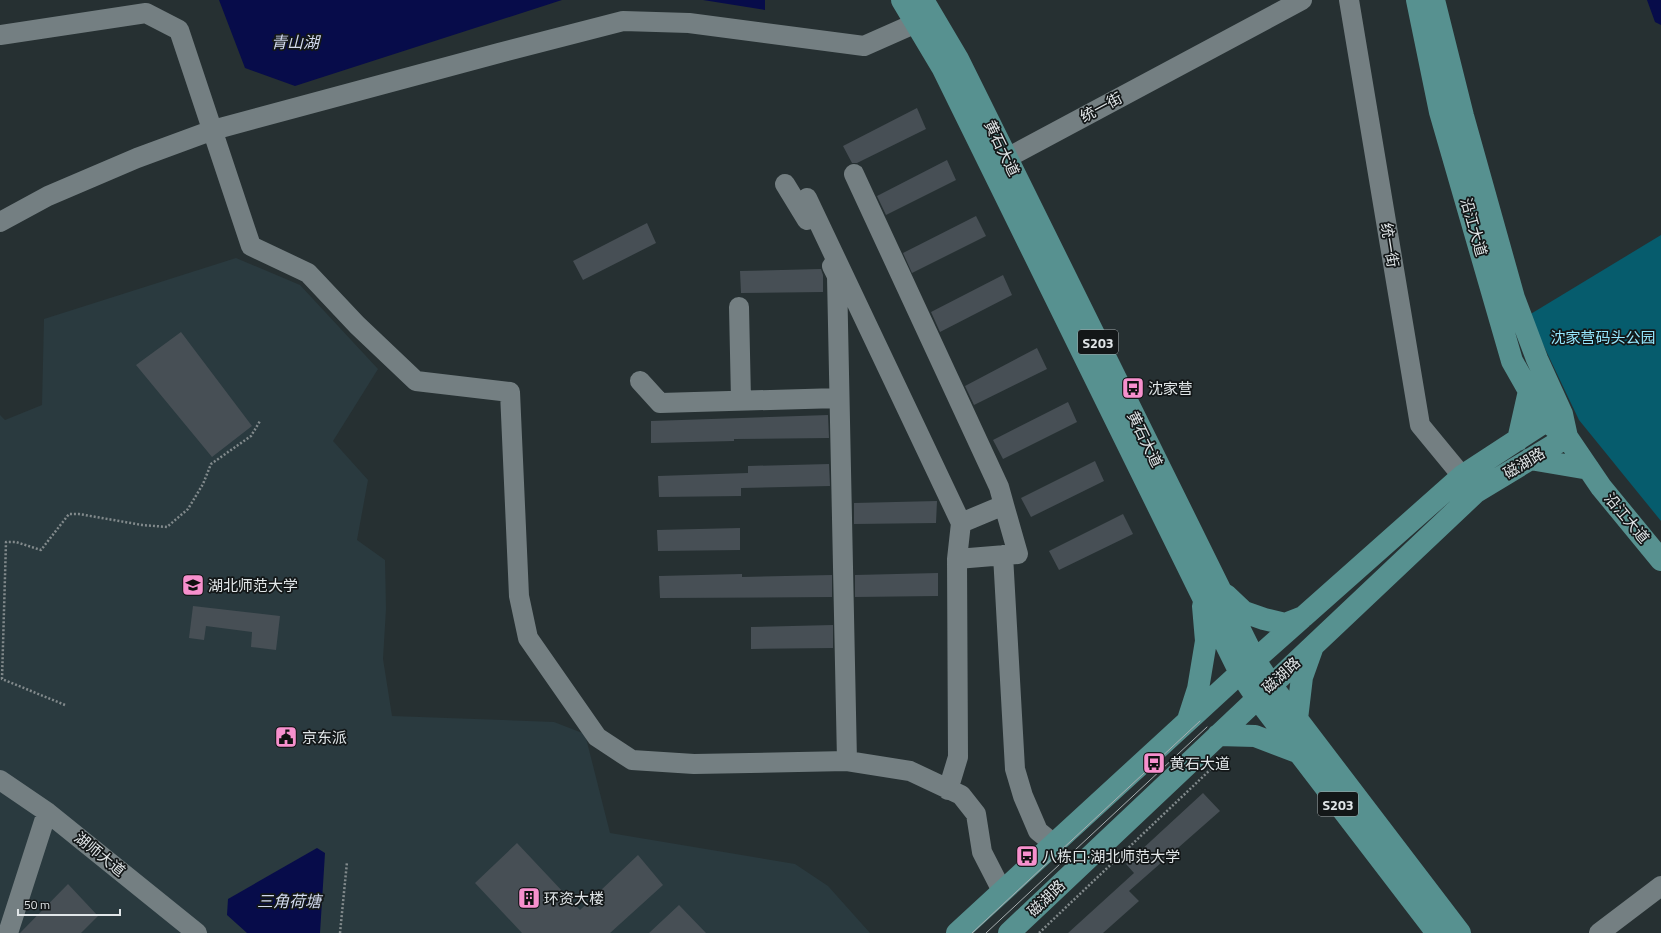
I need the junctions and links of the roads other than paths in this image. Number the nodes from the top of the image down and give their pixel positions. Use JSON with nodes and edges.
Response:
{"nodes":[{"id":1,"x":902,"y":0,"type":"edge"},
{"id":2,"x":1302,"y":0,"type":"edge"},
{"id":3,"x":1349,"y":0,"type":"edge"},
{"id":4,"x":1416,"y":0,"type":"edge"},
{"id":5,"x":1434,"y":0,"type":"edge"},
{"id":6,"x":923,"y":12,"type":"edge"},
{"id":7,"x":0,"y":35,"type":"edge"},
{"id":8,"x":213,"y":130,"type":"junction"},
{"id":9,"x":1007,"y":158,"type":"junction"},
{"id":10,"x":854,"y":174,"type":"dead end"},
{"id":11,"x":785,"y":184,"type":"dead end"},
{"id":12,"x":807,"y":198,"type":"dead end"},
{"id":13,"x":0,"y":222,"type":"edge"},
{"id":14,"x":739,"y":307,"type":"dead end"},
{"id":15,"x":640,"y":381,"type":"dead end"},
{"id":16,"x":1529,"y":391,"type":"junction"},
{"id":17,"x":839,"y":398,"type":"junction"},
{"id":18,"x":741,"y":400,"type":"junction"},
{"id":19,"x":1546,"y":421,"type":"junction"},
{"id":20,"x":1567,"y":437,"type":"junction"},
{"id":21,"x":1518,"y":440,"type":"junction"},
{"id":22,"x":1530,"y":459,"type":"junction"},
{"id":23,"x":1589,"y":470,"type":"junction"},
{"id":24,"x":1462,"y":476,"type":"junction"},
{"id":25,"x":1004,"y":505,"type":"junction"},
{"id":26,"x":961,"y":523,"type":"junction"},
{"id":27,"x":1003,"y":555,"type":"junction"},
{"id":28,"x":957,"y":560,"type":"junction"},
{"id":29,"x":1661,"y":560,"type":"edge"},
{"id":30,"x":1211,"y":593,"type":"junction"},
{"id":31,"x":1304,"y":616,"type":"junction"},
{"id":32,"x":1314,"y":645,"type":"junction"},
{"id":33,"x":1248,"y":667,"type":"junction"},
{"id":34,"x":1264,"y":692,"type":"junction"},
{"id":35,"x":1297,"y":719,"type":"junction"},
{"id":36,"x":1186,"y":723,"type":"junction"},
{"id":37,"x":1218,"y":735,"type":"junction"},
{"id":38,"x":1299,"y":753,"type":"junction"},
{"id":39,"x":847,"y":760,"type":"junction"},
{"id":40,"x":0,"y":780,"type":"edge"},
{"id":41,"x":948,"y":790,"type":"junction"},
{"id":42,"x":47,"y":812,"type":"junction"},
{"id":43,"x":1054,"y":844,"type":"junction"},
{"id":44,"x":1661,"y":886,"type":"edge"},
{"id":45,"x":1002,"y":891,"type":"junction"},
{"id":46,"x":8,"y":933,"type":"edge"},
{"id":47,"x":197,"y":933,"type":"edge"},
{"id":48,"x":957,"y":933,"type":"edge"},
{"id":49,"x":1009,"y":933,"type":"edge"},
{"id":50,"x":1437,"y":933,"type":"edge"},
{"id":51,"x":1460,"y":933,"type":"edge"},
{"id":52,"x":1599,"y":933,"type":"edge"}],
"edges":[{"from":1,"to":6,"type":"main road","name":"黄石大道","number":"S203"},
{"from":2,"to":9,"type":"street","name":"统一街"},
{"from":3,"to":24,"type":"street","name":"统一街"},
{"from":4,"to":16,"type":"main road","name":"沿江大道"},
{"from":5,"to":20,"type":"main road","name":"沿江大道"},
{"from":6,"to":8,"type":"street"},
{"from":6,"to":9,"type":"main road","name":"黄石大道","number":"S203"},
{"from":6,"to":30,"type":"main road","name":"黄石大道","number":"S203"},
{"from":7,"to":8,"type":"street"},
{"from":8,"to":13,"type":"street"},
{"from":8,"to":39,"type":"street"},
{"from":9,"to":30,"type":"main road","name":"黄石大道","number":"S203"},
{"from":10,"to":25,"type":"street"},
{"from":11,"to":17,"type":"street"},
{"from":12,"to":26,"type":"street"},
{"from":14,"to":18,"type":"street"},
{"from":15,"to":18,"type":"street"},
{"from":16,"to":19,"type":"main road","name":"沿江大道"},
{"from":16,"to":21,"type":"main road"},
{"from":17,"to":18,"type":"street"},
{"from":17,"to":39,"type":"street"},
{"from":19,"to":20,"type":"main road","name":"沿江大道"},
{"from":19,"to":21,"type":"main road","name":"磁湖路"},
{"from":20,"to":22,"type":"main road","name":"磁湖路"},
{"from":20,"to":23,"type":"main road","name":"沿江大道"},
{"from":21,"to":24,"type":"main road","name":"磁湖路"},
{"from":22,"to":23,"type":"main road"},
{"from":22,"to":32,"type":"main road","name":"磁湖路"},
{"from":23,"to":29,"type":"main road","name":"沿江大道"},
{"from":24,"to":31,"type":"main road","name":"磁湖路"},
{"from":25,"to":26,"type":"street"},
{"from":25,"to":27,"type":"street"},
{"from":26,"to":28,"type":"street"},
{"from":27,"to":28,"type":"street"},
{"from":27,"to":43,"type":"street"},
{"from":28,"to":41,"type":"street"},
{"from":30,"to":31,"type":"main road"},
{"from":30,"to":33,"type":"main road","name":"黄石大道","number":"S203"},
{"from":30,"to":36,"type":"main road"},
{"from":31,"to":33,"type":"main road","name":"磁湖路"},
{"from":32,"to":34,"type":"main road","name":"磁湖路"},
{"from":32,"to":35,"type":"main road"},
{"from":33,"to":34,"type":"main road","name":"黄石大道","number":"S203"},
{"from":33,"to":36,"type":"main road","name":"磁湖路"},
{"from":34,"to":35,"type":"main road","name":"黄石大道","number":"S203"},
{"from":34,"to":37,"type":"main road","name":"磁湖路"},
{"from":34,"to":38,"type":"main road","name":"黄石大道","number":"S203"},
{"from":35,"to":51,"type":"main road","name":"黄石大道","number":"S203"},
{"from":36,"to":43,"type":"main road","name":"磁湖路"},
{"from":37,"to":38,"type":"main road"},
{"from":37,"to":49,"type":"main road","name":"磁湖路"},
{"from":38,"to":50,"type":"main road","name":"黄石大道","number":"S203"},
{"from":39,"to":41,"type":"street"},
{"from":40,"to":42,"type":"street","name":"湖师大道"},
{"from":41,"to":45,"type":"street"},
{"from":42,"to":46,"type":"street"},
{"from":42,"to":47,"type":"street","name":"湖师大道"},
{"from":43,"to":45,"type":"main road","name":"磁湖路"},
{"from":44,"to":52,"type":"street"},
{"from":45,"to":48,"type":"main road","name":"磁湖路"}]}
